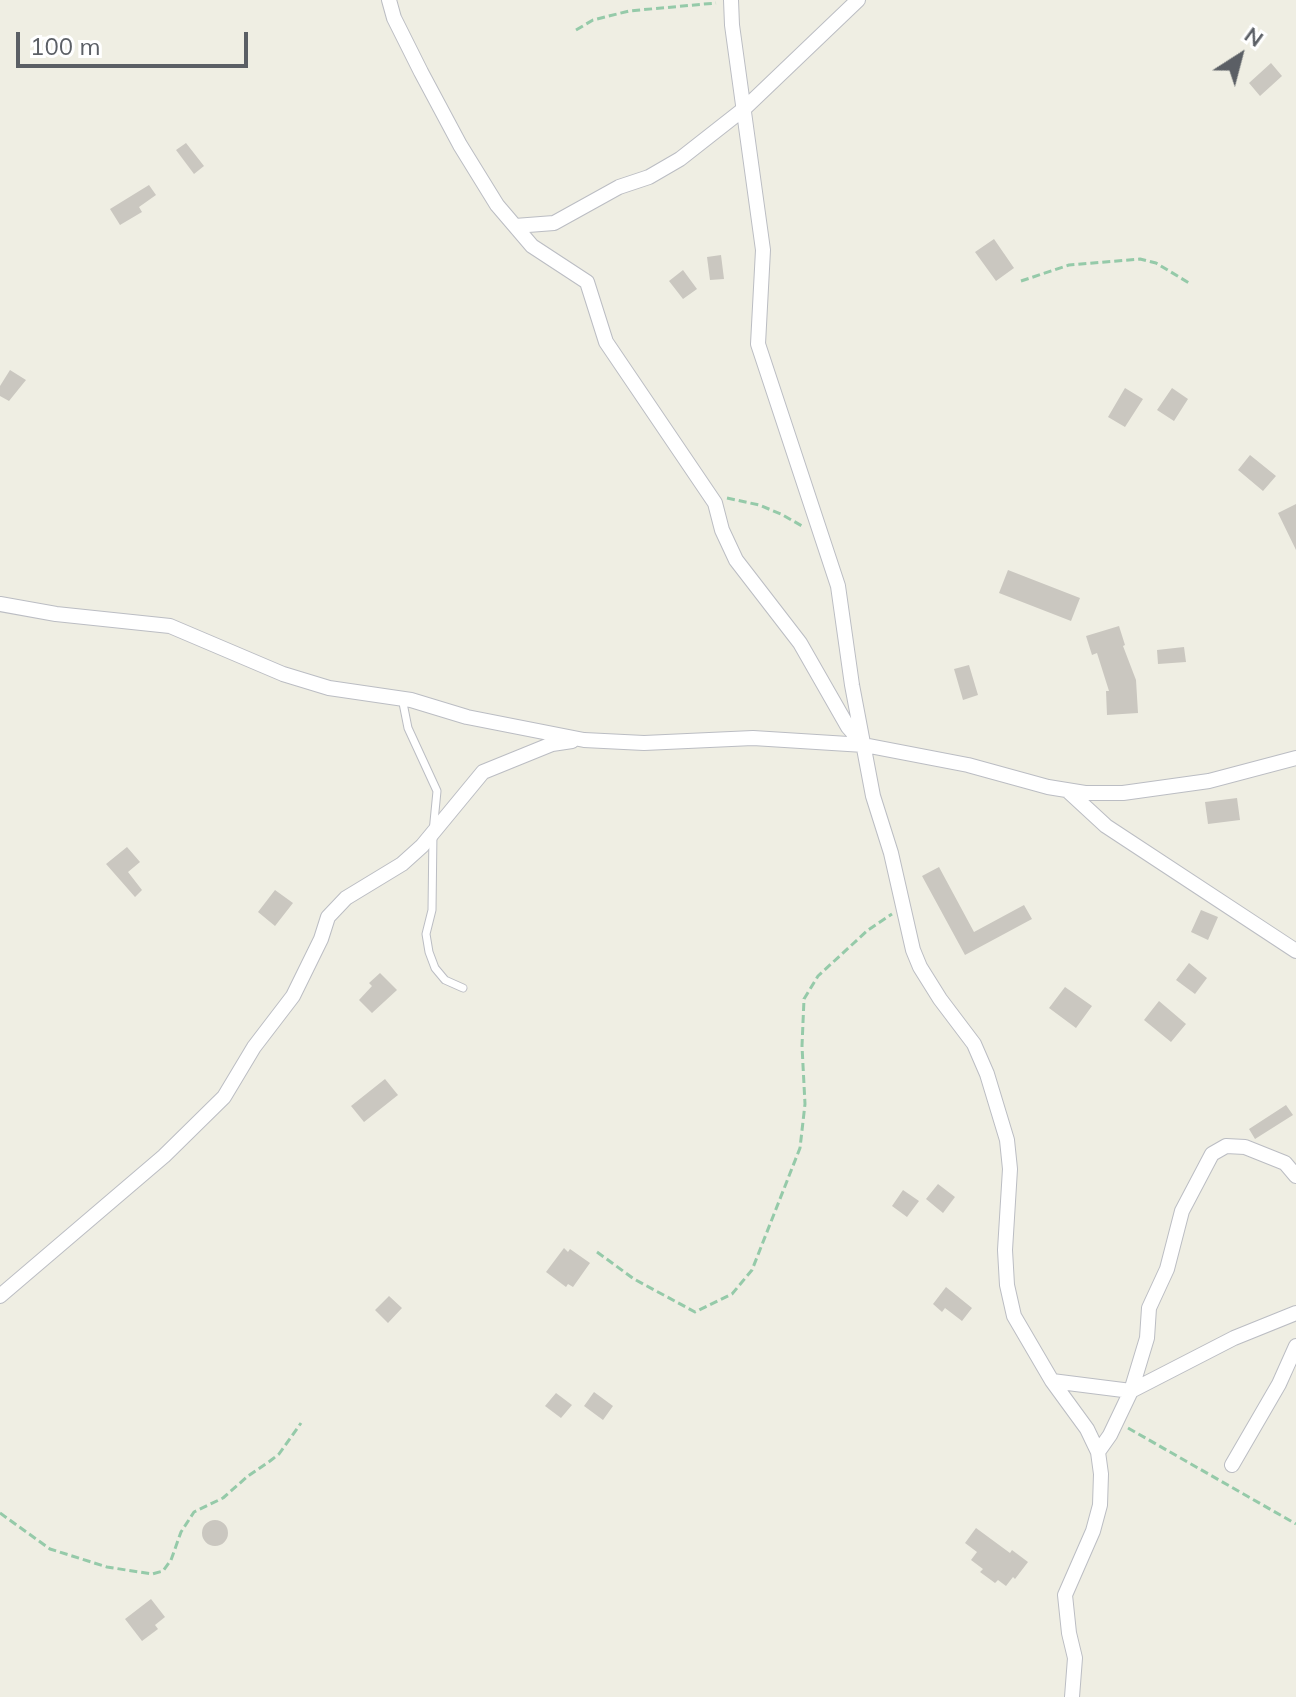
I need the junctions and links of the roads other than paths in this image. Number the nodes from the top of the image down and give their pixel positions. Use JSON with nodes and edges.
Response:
{"nodes":[{"id":1,"x":389,"y":0,"type":"edge"},
{"id":2,"x":858,"y":0,"type":"edge"},
{"id":3,"x":731,"y":3,"type":"edge"},
{"id":4,"x":394,"y":8,"type":"edge"},
{"id":5,"x":745,"y":108,"type":"junction"},
{"id":6,"x":515,"y":226,"type":"junction"},
{"id":7,"x":0,"y":604,"type":"edge"},
{"id":8,"x":402,"y":698,"type":"junction"},
{"id":9,"x":584,"y":740,"type":"junction"},
{"id":10,"x":864,"y":745,"type":"junction"},
{"id":11,"x":1296,"y":758,"type":"edge"},
{"id":12,"x":1067,"y":790,"type":"junction"},
{"id":13,"x":433,"y":832,"type":"junction"},
{"id":14,"x":1296,"y":951,"type":"edge"},
{"id":15,"x":463,"y":988,"type":"dead end"},
{"id":16,"x":1296,"y":1176,"type":"edge"},
{"id":17,"x":0,"y":1296,"type":"edge"},
{"id":18,"x":1296,"y":1313,"type":"edge"},
{"id":19,"x":1296,"y":1346,"type":"edge"},
{"id":20,"x":1052,"y":1381,"type":"junction"},
{"id":21,"x":1131,"y":1391,"type":"junction"},
{"id":22,"x":1098,"y":1452,"type":"junction"},
{"id":23,"x":1232,"y":1465,"type":"dead end"},
{"id":24,"x":1072,"y":1697,"type":"edge"}],
"edges":[{"from":1,"to":4,"type":"street"},
{"from":2,"to":5,"type":"street"},
{"from":3,"to":5,"type":"street"},
{"from":4,"to":6,"type":"street"},
{"from":5,"to":6,"type":"street"},
{"from":5,"to":10,"type":"street"},
{"from":6,"to":10,"type":"street"},
{"from":7,"to":8,"type":"street"},
{"from":8,"to":9,"type":"street"},
{"from":8,"to":13,"type":"lane"},
{"from":9,"to":10,"type":"street"},
{"from":9,"to":13,"type":"street"},
{"from":10,"to":12,"type":"street"},
{"from":10,"to":20,"type":"street"},
{"from":11,"to":12,"type":"street"},
{"from":12,"to":14,"type":"street"},
{"from":13,"to":15,"type":"lane"},
{"from":13,"to":17,"type":"street"},
{"from":16,"to":21,"type":"street"},
{"from":18,"to":21,"type":"street"},
{"from":19,"to":23,"type":"street"},
{"from":20,"to":21,"type":"street"},
{"from":20,"to":22,"type":"street"},
{"from":21,"to":22,"type":"street"},
{"from":22,"to":24,"type":"street"}]}
